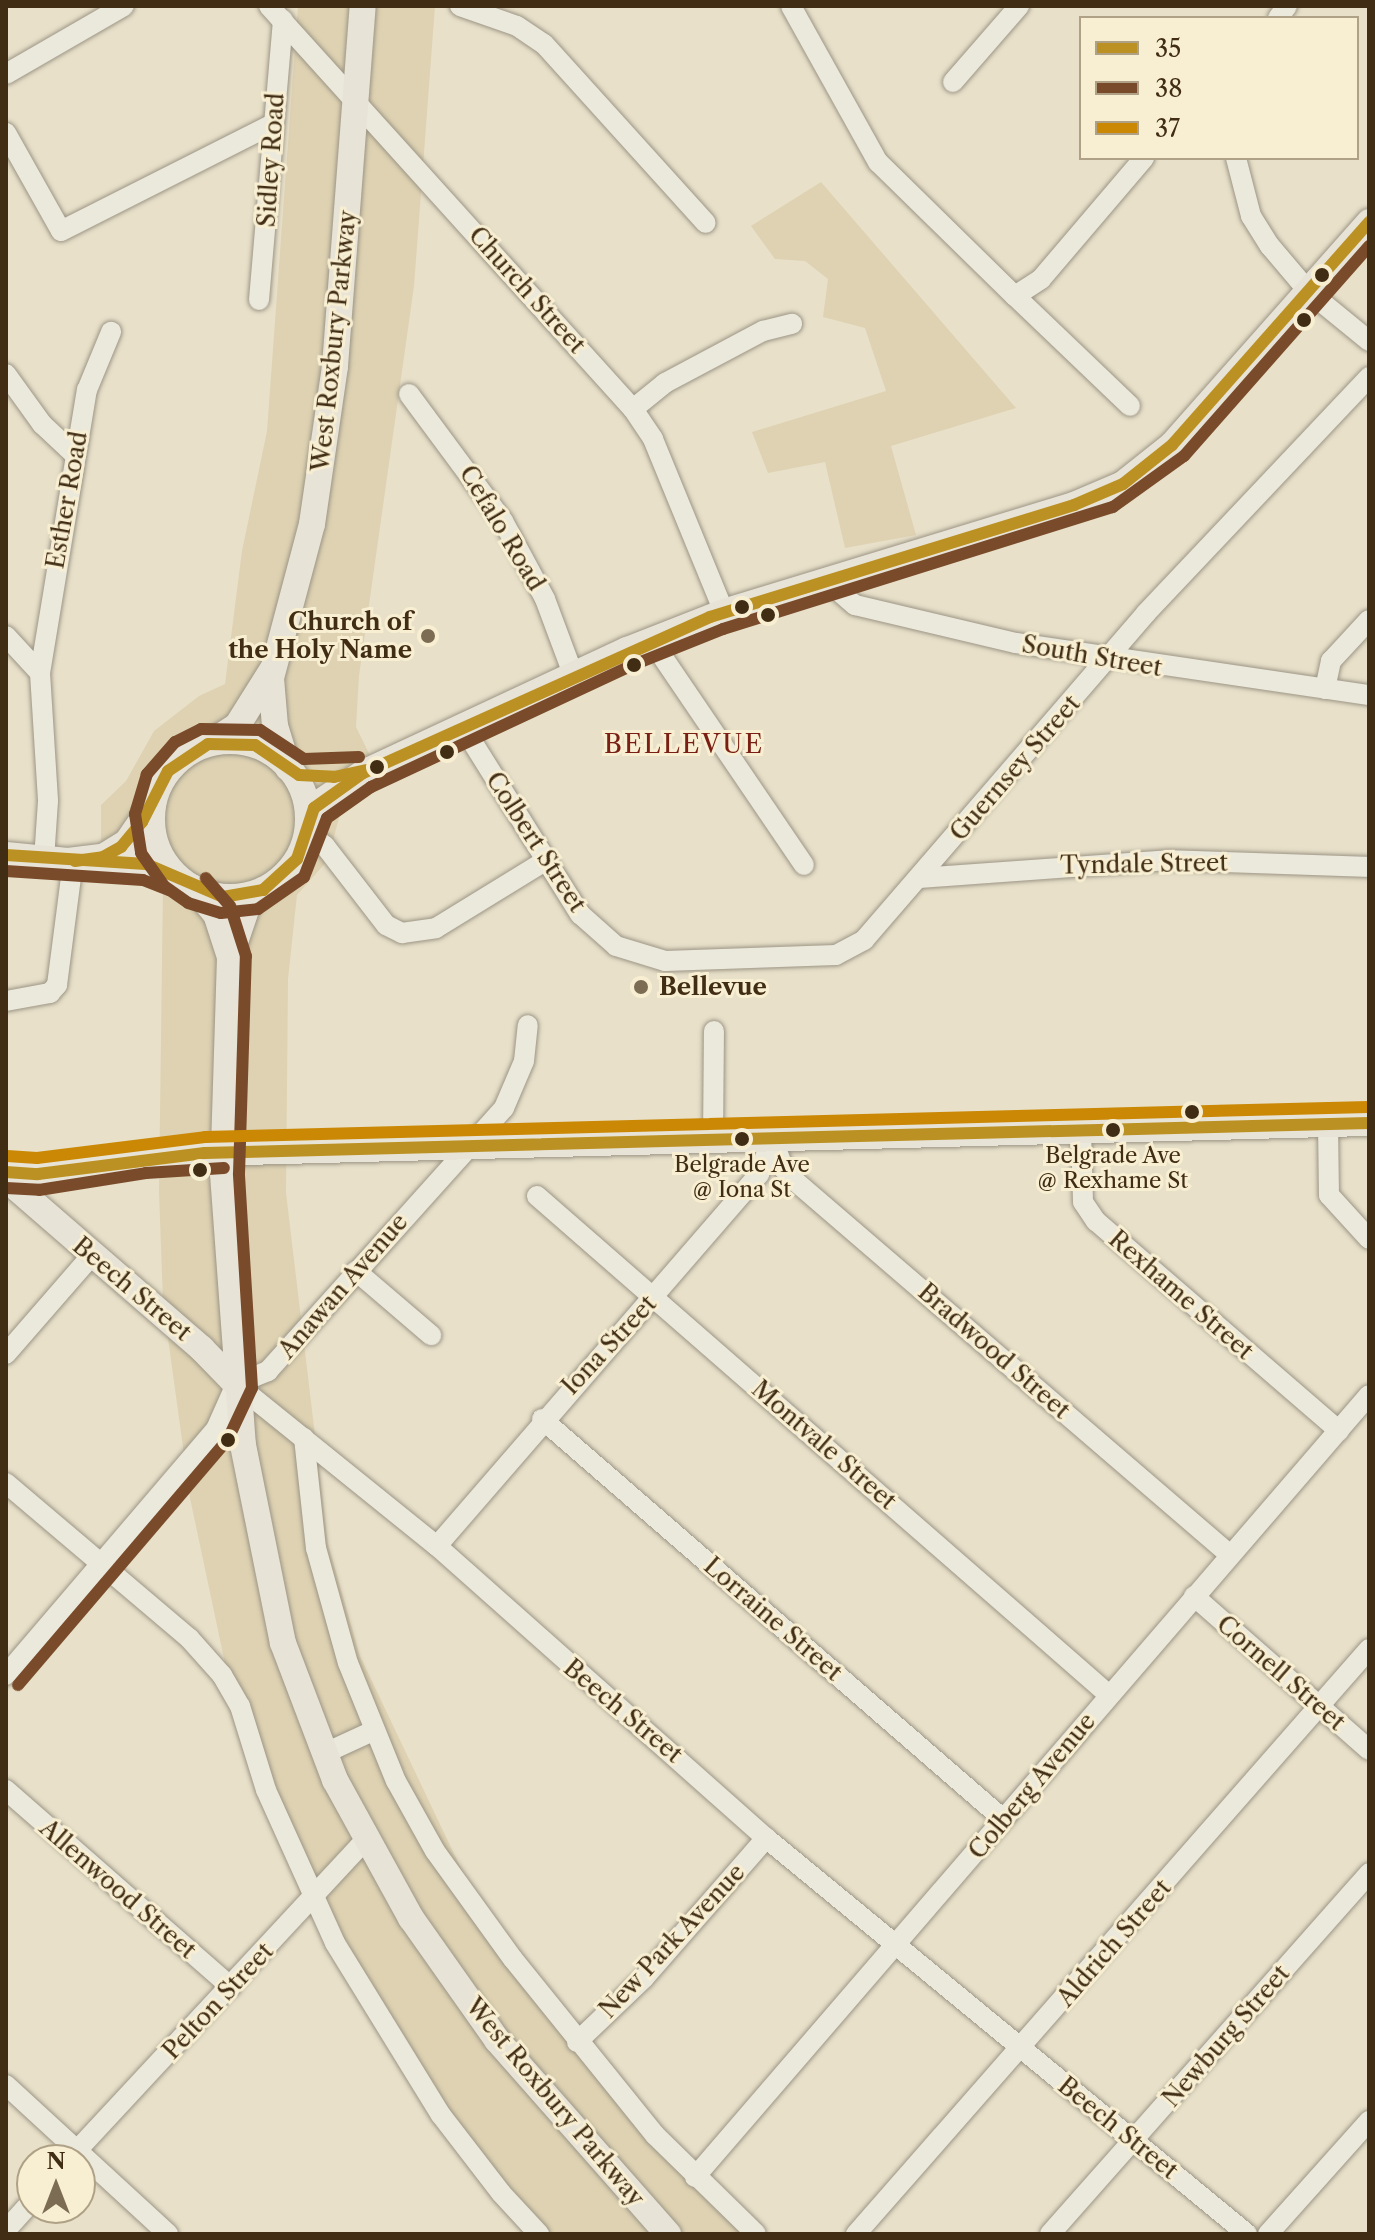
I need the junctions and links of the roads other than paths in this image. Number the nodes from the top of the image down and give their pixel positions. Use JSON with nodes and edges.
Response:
{"nodes":[{"id":1,"x":124,"y":6,"type":"edge"},
{"id":2,"x":363,"y":6,"type":"edge"},
{"id":3,"x":460,"y":6,"type":"edge"},
{"id":4,"x":791,"y":6,"type":"edge"},
{"id":5,"x":1019,"y":6,"type":"edge"},
{"id":6,"x":276,"y":13,"type":"edge"},
{"id":7,"x":6,"y":74,"type":"edge"},
{"id":8,"x":953,"y":82,"type":"dead end"},
{"id":9,"x":359,"y":103,"type":"junction"},
{"id":10,"x":273,"y":124,"type":"junction"},
{"id":11,"x":6,"y":133,"type":"edge"},
{"id":12,"x":1142,"y":160,"type":"edge"},
{"id":13,"x":1237,"y":160,"type":"edge"},
{"id":14,"x":706,"y":223,"type":"dead end"},
{"id":15,"x":1367,"y":227,"type":"edge"},
{"id":16,"x":1308,"y":291,"type":"junction"},
{"id":17,"x":1015,"y":296,"type":"junction"},
{"id":18,"x":259,"y":300,"type":"dead end"},
{"id":19,"x":792,"y":324,"type":"dead end"},
{"id":20,"x":111,"y":332,"type":"dead end"},
{"id":21,"x":1369,"y":341,"type":"edge"},
{"id":22,"x":6,"y":374,"type":"edge"},
{"id":23,"x":1369,"y":377,"type":"edge"},
{"id":24,"x":409,"y":394,"type":"dead end"},
{"id":25,"x":1130,"y":406,"type":"dead end"},
{"id":26,"x":633,"y":409,"type":"junction"},
{"id":27,"x":75,"y":455,"type":"junction"},
{"id":28,"x":827,"y":581,"type":"junction"},
{"id":29,"x":724,"y":612,"type":"junction"},
{"id":30,"x":1369,"y":620,"type":"edge"},
{"id":31,"x":6,"y":636,"type":"edge"},
{"id":32,"x":651,"y":640,"type":"junction"},
{"id":33,"x":1111,"y":659,"type":"junction"},
{"id":34,"x":272,"y":670,"type":"junction"},
{"id":35,"x":40,"y":673,"type":"junction"},
{"id":36,"x":573,"y":674,"type":"junction"},
{"id":37,"x":1325,"y":689,"type":"junction"},
{"id":38,"x":1369,"y":695,"type":"edge"},
{"id":39,"x":463,"y":727,"type":"junction"},
{"id":40,"x":208,"y":744,"type":"junction"},
{"id":41,"x":290,"y":770,"type":"junction"},
{"id":42,"x":363,"y":773,"type":"junction"},
{"id":43,"x":153,"y":804,"type":"junction"},
{"id":44,"x":307,"y":827,"type":"junction"},
{"id":45,"x":6,"y":855,"type":"edge"},
{"id":46,"x":44,"y":859,"type":"junction"},
{"id":47,"x":82,"y":861,"type":"junction"},
{"id":48,"x":545,"y":861,"type":"junction"},
{"id":49,"x":804,"y":865,"type":"dead end"},
{"id":50,"x":1369,"y":867,"type":"edge"},
{"id":51,"x":919,"y":878,"type":"junction"},
{"id":52,"x":184,"y":881,"type":"junction"},
{"id":53,"x":263,"y":890,"type":"junction"},
{"id":54,"x":230,"y":957,"type":"junction"},
{"id":55,"x":665,"y":961,"type":"joint"},
{"id":56,"x":6,"y":1001,"type":"edge"},
{"id":57,"x":528,"y":1025,"type":"dead end"},
{"id":58,"x":714,"y":1031,"type":"dead end"},
{"id":59,"x":1369,"y":1123,"type":"edge"},
{"id":60,"x":1328,"y":1124,"type":"junction"},
{"id":61,"x":1081,"y":1130,"type":"junction"},
{"id":62,"x":772,"y":1138,"type":"junction"},
{"id":63,"x":713,"y":1140,"type":"junction"},
{"id":64,"x":465,"y":1147,"type":"junction"},
{"id":65,"x":223,"y":1152,"type":"junction"},
{"id":66,"x":6,"y":1172,"type":"edge"},
{"id":67,"x":6,"y":1179,"type":"edge"},
{"id":68,"x":537,"y":1196,"type":"dead end"},
{"id":69,"x":1369,"y":1239,"type":"edge"},
{"id":70,"x":92,"y":1255,"type":"junction"},
{"id":71,"x":356,"y":1271,"type":"junction"},
{"id":72,"x":655,"y":1295,"type":"junction"},
{"id":73,"x":431,"y":1335,"type":"dead end"},
{"id":74,"x":6,"y":1354,"type":"edge"},
{"id":75,"x":236,"y":1384,"type":"junction"},
{"id":76,"x":1369,"y":1395,"type":"edge"},
{"id":77,"x":542,"y":1419,"type":"junction"},
{"id":78,"x":1339,"y":1431,"type":"junction"},
{"id":79,"x":304,"y":1438,"type":"junction"},
{"id":80,"x":6,"y":1483,"type":"edge"},
{"id":81,"x":437,"y":1546,"type":"junction"},
{"id":82,"x":1229,"y":1554,"type":"junction"},
{"id":83,"x":101,"y":1565,"type":"junction"},
{"id":84,"x":1194,"y":1596,"type":"junction"},
{"id":85,"x":1369,"y":1649,"type":"edge"},
{"id":86,"x":6,"y":1675,"type":"edge"},
{"id":87,"x":1109,"y":1695,"type":"junction"},
{"id":88,"x":1319,"y":1706,"type":"junction"},
{"id":89,"x":373,"y":1731,"type":"junction"},
{"id":90,"x":1369,"y":1750,"type":"edge"},
{"id":91,"x":323,"y":1754,"type":"junction"},
{"id":92,"x":6,"y":1790,"type":"edge"},
{"id":93,"x":1003,"y":1819,"type":"junction"},
{"id":94,"x":766,"y":1838,"type":"junction"},
{"id":95,"x":365,"y":1840,"type":"junction"},
{"id":96,"x":1369,"y":1873,"type":"edge"},
{"id":97,"x":314,"y":1900,"type":"junction"},
{"id":98,"x":896,"y":1944,"type":"junction"},
{"id":99,"x":231,"y":1987,"type":"junction"},
{"id":100,"x":577,"y":2042,"type":"junction"},
{"id":101,"x":1021,"y":2049,"type":"junction"},
{"id":102,"x":6,"y":2085,"type":"edge"},
{"id":103,"x":1369,"y":2121,"type":"edge"},
{"id":104,"x":1134,"y":2140,"type":"junction"},
{"id":105,"x":62,"y":2144,"type":"edge"},
{"id":106,"x":82,"y":2144,"type":"edge"},
{"id":107,"x":96,"y":2175,"type":"edge"},
{"id":108,"x":695,"y":2177,"type":"junction"},
{"id":109,"x":168,"y":2234,"type":"edge"},
{"id":110,"x":539,"y":2234,"type":"edge"},
{"id":111,"x":668,"y":2234,"type":"edge"},
{"id":112,"x":756,"y":2234,"type":"edge"},
{"id":113,"x":856,"y":2234,"type":"edge"},
{"id":114,"x":1050,"y":2234,"type":"edge"},
{"id":115,"x":1247,"y":2234,"type":"edge"},
{"id":116,"x":1268,"y":2234,"type":"edge"}],
"edges":[{"from":1,"to":7,"type":"street"},
{"from":2,"to":9,"type":"main road","name":"West Roxbury Parkway"},
{"from":3,"to":14,"type":"street"},
{"from":4,"to":17,"type":"street"},
{"from":5,"to":8,"type":"street"},
{"from":6,"to":9,"type":"street","name":"Church Street"},
{"from":6,"to":10,"type":"street","name":"Sidley Road"},
{"from":9,"to":26,"type":"street","name":"Church Street"},
{"from":9,"to":34,"type":"main road","name":"West Roxbury Parkway"},
{"from":10,"to":11,"type":"street"},
{"from":10,"to":18,"type":"street","name":"Sidley Road"},
{"from":12,"to":17,"type":"street"},
{"from":13,"to":16,"type":"street"},
{"from":15,"to":16,"type":"main road"},
{"from":16,"to":21,"type":"street"},
{"from":16,"to":28,"type":"main road"},
{"from":17,"to":25,"type":"street"},
{"from":19,"to":26,"type":"street"},
{"from":20,"to":27,"type":"street","name":"Esther Road"},
{"from":22,"to":27,"type":"street"},
{"from":23,"to":33,"type":"street","name":"Guernsey Street"},
{"from":24,"to":36,"type":"street","name":"Cefalo Road"},
{"from":26,"to":29,"type":"street","name":"Church Street"},
{"from":27,"to":35,"type":"street","name":"Esther Road"},
{"from":28,"to":29,"type":"main road"},
{"from":28,"to":33,"type":"street","name":"South Street"},
{"from":29,"to":32,"type":"main road"},
{"from":30,"to":37,"type":"street"},
{"from":31,"to":35,"type":"street"},
{"from":32,"to":36,"type":"main road"},
{"from":32,"to":49,"type":"street"},
{"from":33,"to":37,"type":"street","name":"South Street"},
{"from":33,"to":51,"type":"street","name":"Guernsey Street"},
{"from":34,"to":40,"type":"main road","name":"West Roxbury Parkway"},
{"from":34,"to":41,"type":"main road","name":"West Roxbury Parkway"},
{"from":35,"to":46,"type":"street","name":"Esther Road"},
{"from":36,"to":39,"type":"main road"},
{"from":37,"to":38,"type":"street","name":"South Street"},
{"from":39,"to":42,"type":"main road"},
{"from":39,"to":48,"type":"street","name":"Colbert Street"},
{"from":40,"to":41,"type":"main road"},
{"from":40,"to":43,"type":"main road"},
{"from":41,"to":42,"type":"main road"},
{"from":41,"to":44,"type":"main road"},
{"from":42,"to":44,"type":"main road"},
{"from":43,"to":47,"type":"main road"},
{"from":43,"to":52,"type":"main road"},
{"from":44,"to":48,"type":"street"},
{"from":44,"to":53,"type":"main road"},
{"from":45,"to":46,"type":"main road"},
{"from":46,"to":47,"type":"main road"},
{"from":47,"to":52,"type":"main road"},
{"from":47,"to":56,"type":"street"},
{"from":48,"to":55,"type":"street","name":"Colbert Street"},
{"from":50,"to":51,"type":"street","name":"Tyndale Street"},
{"from":51,"to":55,"type":"street","name":"Guernsey Street"},
{"from":52,"to":53,"type":"main road"},
{"from":52,"to":54,"type":"main road","name":"West Roxbury Parkway"},
{"from":53,"to":54,"type":"main road","name":"West Roxbury Parkway"},
{"from":54,"to":65,"type":"main road","name":"West Roxbury Parkway"},
{"from":57,"to":64,"type":"street","name":"Anawan Avenue"},
{"from":58,"to":63,"type":"street"},
{"from":59,"to":60,"type":"main road"},
{"from":60,"to":61,"type":"main road"},
{"from":60,"to":69,"type":"street"},
{"from":61,"to":62,"type":"main road"},
{"from":61,"to":78,"type":"street","name":"Rexhame Street"},
{"from":62,"to":63,"type":"main road"},
{"from":62,"to":72,"type":"street","name":"Iona Street"},
{"from":62,"to":82,"type":"street","name":"Bradwood Street"},
{"from":63,"to":64,"type":"main road"},
{"from":64,"to":65,"type":"main road"},
{"from":64,"to":71,"type":"street","name":"Anawan Avenue"},
{"from":65,"to":66,"type":"main road"},
{"from":65,"to":75,"type":"main road","name":"West Roxbury Parkway"},
{"from":67,"to":70,"type":"main road","name":"Beech Street"},
{"from":68,"to":72,"type":"street","name":"Montvale Street"},
{"from":70,"to":74,"type":"street"},
{"from":70,"to":75,"type":"main road","name":"Beech Street"},
{"from":71,"to":73,"type":"street"},
{"from":71,"to":75,"type":"street","name":"Anawan Avenue"},
{"from":72,"to":77,"type":"street","name":"Iona Street"},
{"from":72,"to":87,"type":"street","name":"Montvale Street"},
{"from":75,"to":79,"type":"street","name":"Beech Street"},
{"from":75,"to":83,"type":"street"},
{"from":75,"to":91,"type":"main road","name":"West Roxbury Parkway"},
{"from":76,"to":78,"type":"street","name":"Colberg Avenue"},
{"from":77,"to":81,"type":"street","name":"Iona Street"},
{"from":77,"to":93,"type":"street","name":"Lorraine Street"},
{"from":78,"to":82,"type":"street","name":"Colberg Avenue"},
{"from":79,"to":81,"type":"street","name":"Beech Street"},
{"from":79,"to":89,"type":"street"},
{"from":80,"to":83,"type":"street"},
{"from":81,"to":94,"type":"street","name":"Beech Street"},
{"from":82,"to":84,"type":"street","name":"Colberg Avenue"},
{"from":83,"to":86,"type":"street"},
{"from":83,"to":97,"type":"street"},
{"from":84,"to":87,"type":"street","name":"Colberg Avenue"},
{"from":84,"to":88,"type":"street","name":"Cornell Street"},
{"from":85,"to":88,"type":"street","name":"Aldrich Street"},
{"from":87,"to":93,"type":"street","name":"Colberg Avenue"},
{"from":88,"to":90,"type":"street","name":"Cornell Street"},
{"from":88,"to":101,"type":"street","name":"Aldrich Street"},
{"from":89,"to":91,"type":"street"},
{"from":89,"to":100,"type":"street"},
{"from":91,"to":95,"type":"main road","name":"West Roxbury Parkway"},
{"from":92,"to":99,"type":"street","name":"Allenwood Street"},
{"from":93,"to":98,"type":"street","name":"Colberg Avenue"},
{"from":94,"to":98,"type":"street","name":"Beech Street"},
{"from":94,"to":100,"type":"street","name":"New Park Avenue"},
{"from":95,"to":97,"type":"street","name":"Pelton Street"},
{"from":95,"to":111,"type":"main road","name":"West Roxbury Parkway"},
{"from":96,"to":104,"type":"street","name":"Newburg Street"},
{"from":97,"to":99,"type":"street","name":"Pelton Street"},
{"from":97,"to":110,"type":"street"},
{"from":98,"to":101,"type":"street","name":"Beech Street"},
{"from":98,"to":108,"type":"street","name":"Colberg Avenue"},
{"from":99,"to":106,"type":"street","name":"Pelton Street"},
{"from":100,"to":108,"type":"street"},
{"from":101,"to":104,"type":"street","name":"Beech Street"},
{"from":101,"to":113,"type":"street","name":"Aldrich Street"},
{"from":102,"to":105,"type":"street"},
{"from":103,"to":116,"type":"street"},
{"from":104,"to":114,"type":"street","name":"Newburg Street"},
{"from":104,"to":115,"type":"street","name":"Beech Street"},
{"from":107,"to":109,"type":"street"},
{"from":108,"to":112,"type":"street"}]}
